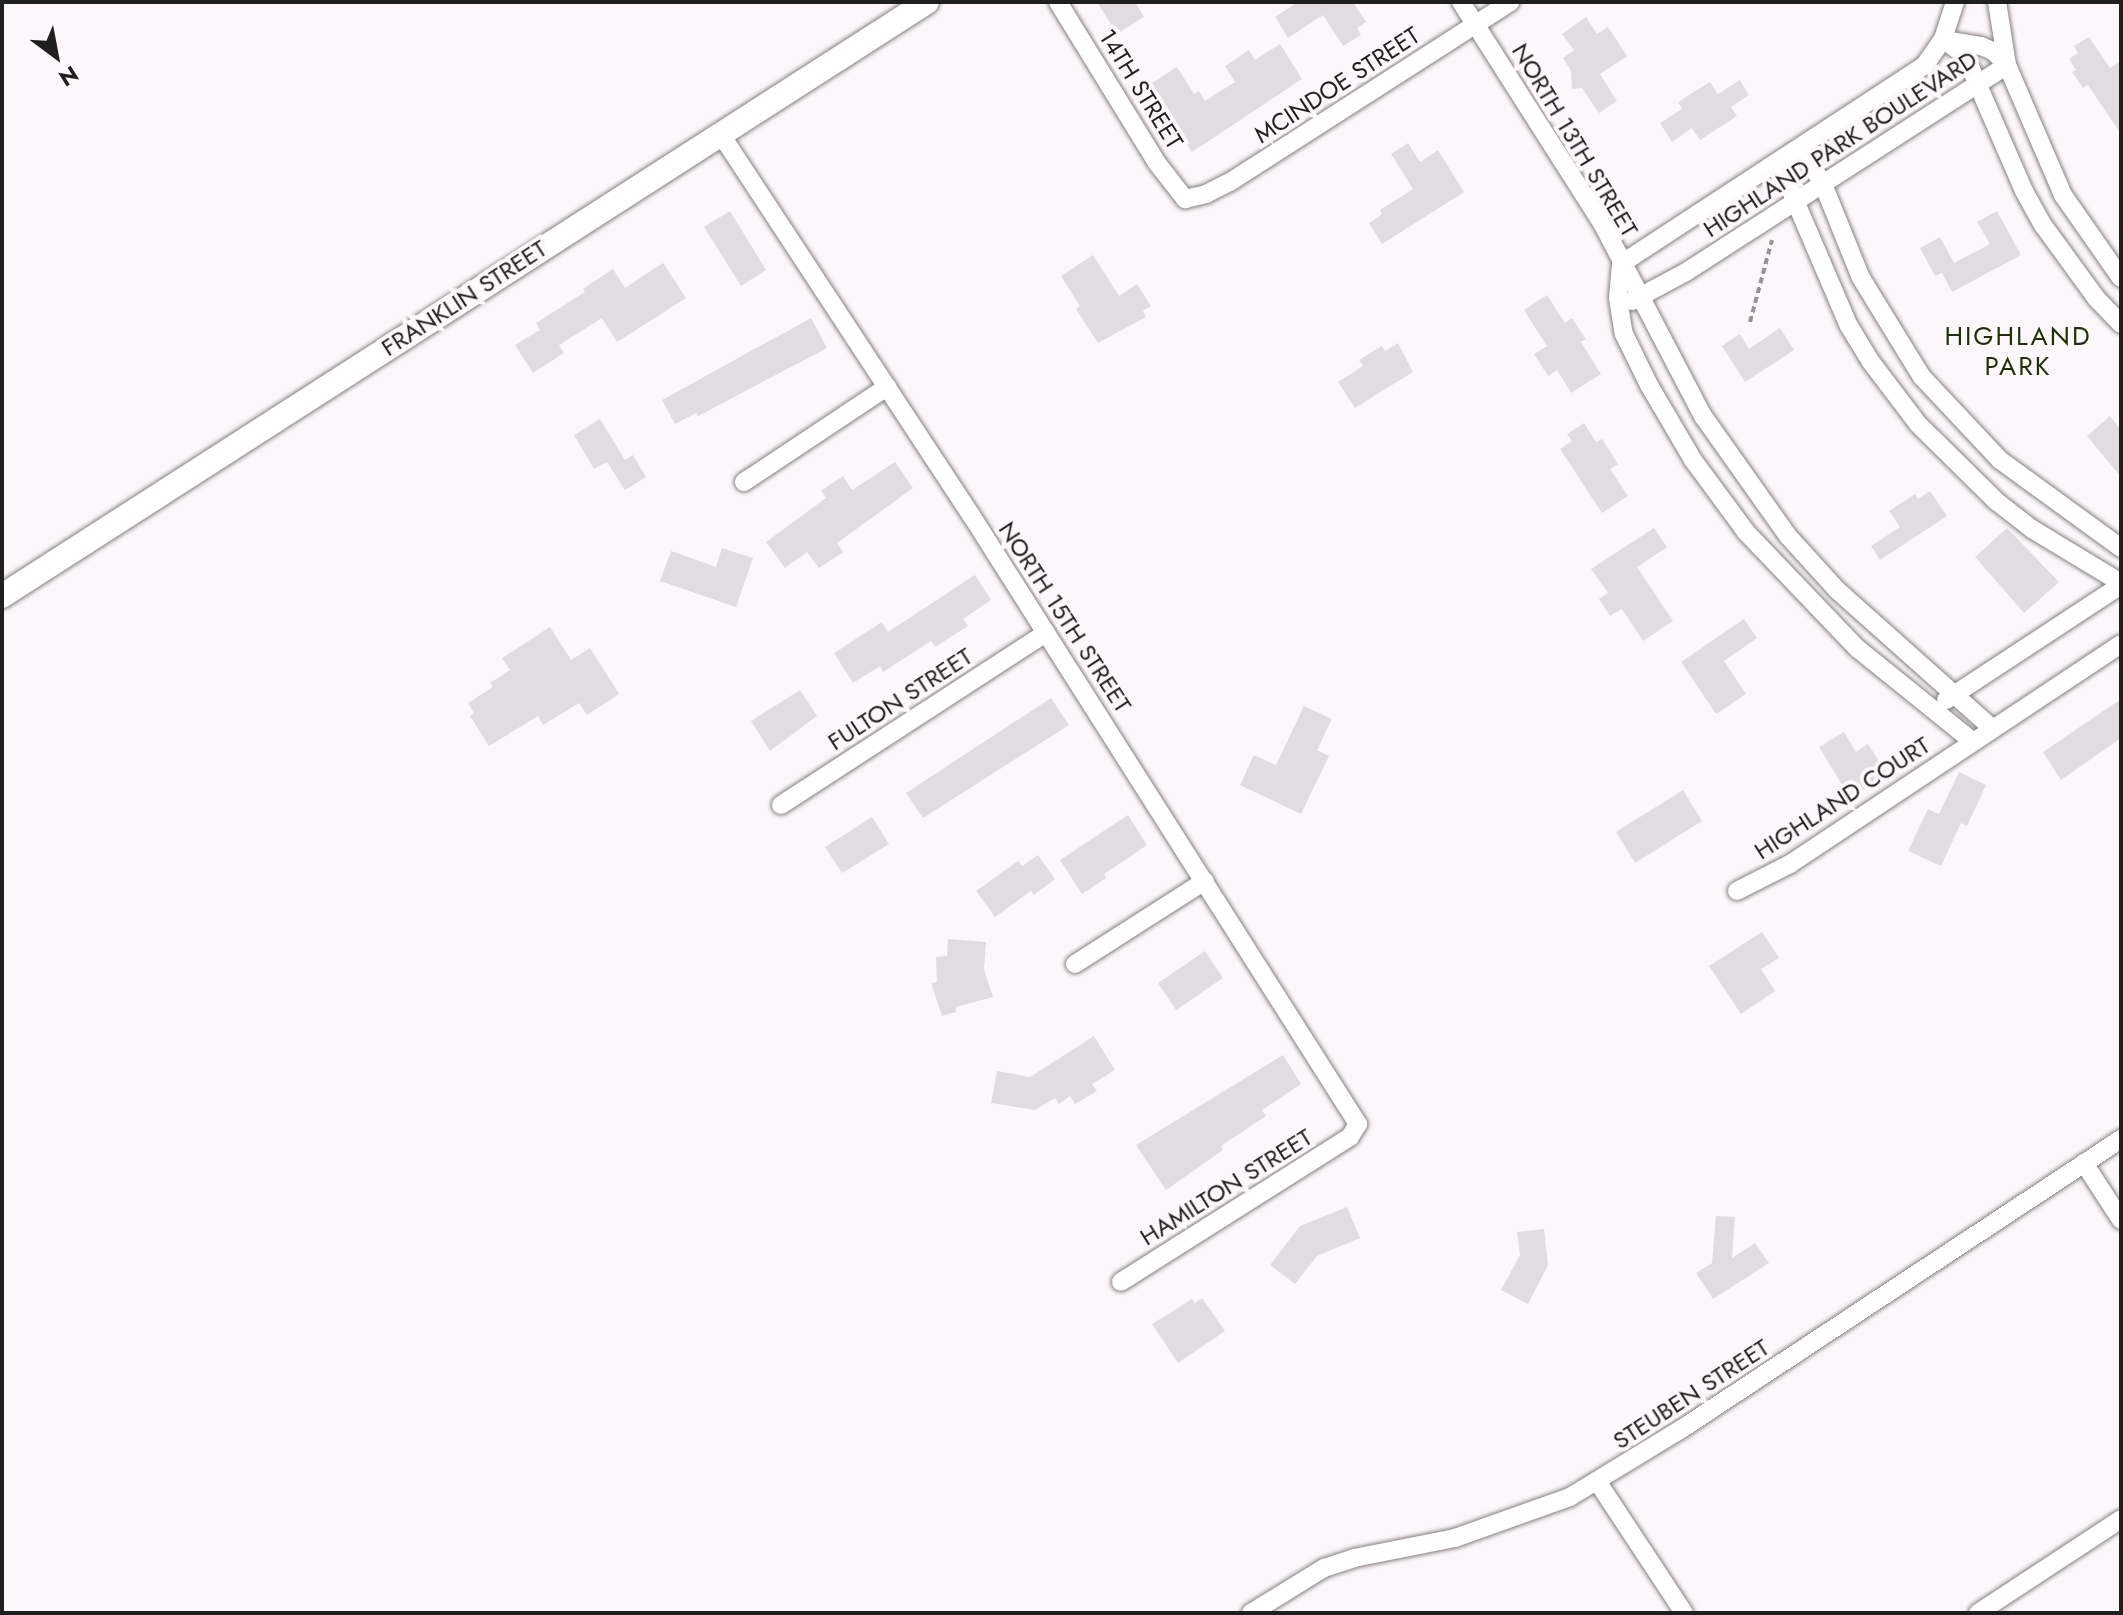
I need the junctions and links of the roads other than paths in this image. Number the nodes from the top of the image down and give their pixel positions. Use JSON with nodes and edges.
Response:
{"nodes":[{"id":1,"x":927,"y":2,"type":"edge"},
{"id":2,"x":1058,"y":2,"type":"edge"},
{"id":3,"x":1461,"y":2,"type":"edge"},
{"id":4,"x":1510,"y":2,"type":"edge"},
{"id":5,"x":1955,"y":2,"type":"edge"},
{"id":6,"x":1997,"y":2,"type":"edge"},
{"id":7,"x":1475,"y":24,"type":"junction"},
{"id":8,"x":1943,"y":39,"type":"junction"},
{"id":9,"x":2007,"y":65,"type":"junction"},
{"id":10,"x":1978,"y":84,"type":"junction"},
{"id":11,"x":720,"y":133,"type":"junction"},
{"id":12,"x":1801,"y":149,"type":"junction"},
{"id":13,"x":1779,"y":163,"type":"junction"},
{"id":14,"x":1823,"y":184,"type":"junction"},
{"id":15,"x":1185,"y":199,"type":"joint"},
{"id":16,"x":1797,"y":201,"type":"junction"},
{"id":17,"x":1621,"y":264,"type":"junction"},
{"id":18,"x":2121,"y":278,"type":"edge"},
{"id":19,"x":1643,"y":297,"type":"junction"},
{"id":20,"x":1618,"y":305,"type":"junction"},
{"id":21,"x":2121,"y":324,"type":"edge"},
{"id":22,"x":887,"y":387,"type":"junction"},
{"id":23,"x":744,"y":482,"type":"dead end"},
{"id":24,"x":2121,"y":548,"type":"edge"},
{"id":25,"x":2121,"y":584,"type":"edge"},
{"id":26,"x":2,"y":596,"type":"edge"},
{"id":27,"x":1046,"y":633,"type":"junction"},
{"id":28,"x":2121,"y":644,"type":"edge"},
{"id":29,"x":1955,"y":692,"type":"junction"},
{"id":30,"x":1936,"y":711,"type":"junction"},
{"id":31,"x":1992,"y":728,"type":"junction"},
{"id":32,"x":1972,"y":741,"type":"junction"},
{"id":33,"x":781,"y":805,"type":"dead end"},
{"id":34,"x":1205,"y":881,"type":"junction"},
{"id":35,"x":1737,"y":891,"type":"dead end"},
{"id":36,"x":1075,"y":964,"type":"dead end"},
{"id":37,"x":1354,"y":1131,"type":"joint"},
{"id":38,"x":2121,"y":1139,"type":"edge"},
{"id":39,"x":2084,"y":1163,"type":"junction"},
{"id":40,"x":2121,"y":1220,"type":"edge"},
{"id":41,"x":1121,"y":1282,"type":"dead end"},
{"id":42,"x":1597,"y":1481,"type":"junction"},
{"id":43,"x":2121,"y":1519,"type":"edge"},
{"id":44,"x":1251,"y":1613,"type":"edge"},
{"id":45,"x":1684,"y":1613,"type":"edge"},
{"id":46,"x":1978,"y":1613,"type":"edge"}],
"edges":[{"from":1,"to":11,"type":"street","name":"FRANKLIN STREET"},
{"from":2,"to":15,"type":"street","name":"14TH STREET"},
{"from":3,"to":7,"type":"street","name":"NORTH 13TH STREET"},
{"from":4,"to":7,"type":"street","name":"MCINDOE STREET"},
{"from":5,"to":8,"type":"street","name":"HIGHLAND PARK BOULEVARD"},
{"from":6,"to":9,"type":"street","name":"HIGHLAND PARK BOULEVARD"},
{"from":7,"to":15,"type":"street","name":"MCINDOE STREET"},
{"from":7,"to":17,"type":"street","name":"NORTH 13TH STREET"},
{"from":8,"to":9,"type":"street"},
{"from":8,"to":10,"type":"street"},
{"from":8,"to":12,"type":"street","name":"HIGHLAND PARK BOULEVARD"},
{"from":9,"to":10,"type":"street","name":"HIGHLAND PARK BOULEVARD"},
{"from":9,"to":18,"type":"street"},
{"from":10,"to":14,"type":"street","name":"HIGHLAND PARK BOULEVARD"},
{"from":10,"to":21,"type":"street"},
{"from":11,"to":22,"type":"street","name":"NORTH 15TH STREET"},
{"from":11,"to":26,"type":"street","name":"FRANKLIN STREET"},
{"from":12,"to":13,"type":"street","name":"HIGHLAND PARK BOULEVARD"},
{"from":12,"to":14,"type":"street"},
{"from":13,"to":16,"type":"street"},
{"from":13,"to":17,"type":"street","name":"HIGHLAND PARK BOULEVARD"},
{"from":14,"to":16,"type":"street","name":"HIGHLAND PARK BOULEVARD"},
{"from":14,"to":24,"type":"street"},
{"from":16,"to":19,"type":"street","name":"HIGHLAND PARK BOULEVARD"},
{"from":16,"to":25,"type":"street"},
{"from":17,"to":19,"type":"street"},
{"from":17,"to":20,"type":"street"},
{"from":19,"to":20,"type":"street","name":"HIGHLAND PARK BOULEVARD"},
{"from":19,"to":29,"type":"street"},
{"from":20,"to":30,"type":"street"},
{"from":22,"to":23,"type":"street"},
{"from":22,"to":27,"type":"street","name":"NORTH 15TH STREET"},
{"from":25,"to":29,"type":"street"},
{"from":27,"to":33,"type":"street","name":"FULTON STREET"},
{"from":27,"to":34,"type":"street","name":"NORTH 15TH STREET"},
{"from":28,"to":31,"type":"street"},
{"from":29,"to":30,"type":"street"},
{"from":29,"to":31,"type":"street"},
{"from":30,"to":32,"type":"street"},
{"from":31,"to":32,"type":"street"},
{"from":32,"to":35,"type":"street","name":"HIGHLAND COURT"},
{"from":34,"to":36,"type":"street"},
{"from":34,"to":37,"type":"street","name":"NORTH 15TH STREET"},
{"from":37,"to":41,"type":"street","name":"HAMILTON STREET"},
{"from":38,"to":39,"type":"street","name":"STEUBEN STREET"},
{"from":39,"to":40,"type":"street"},
{"from":39,"to":42,"type":"street","name":"STEUBEN STREET"},
{"from":42,"to":44,"type":"street","name":"STEUBEN STREET"},
{"from":42,"to":45,"type":"street"},
{"from":43,"to":46,"type":"street"}]}
